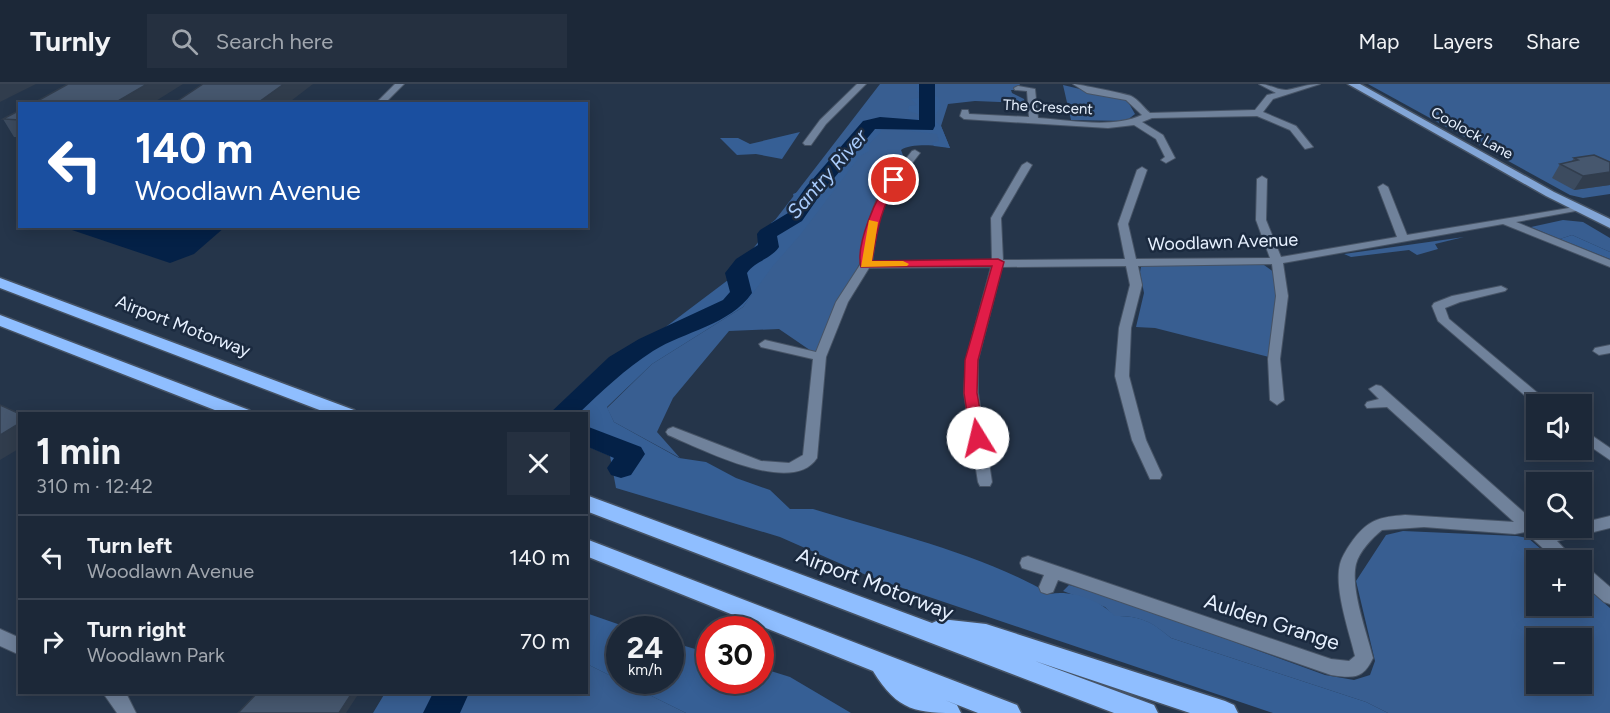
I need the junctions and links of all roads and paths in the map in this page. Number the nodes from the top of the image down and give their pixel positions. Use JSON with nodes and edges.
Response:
{"nodes":[{"id":1,"x":400,"y":84,"type":"edge"},
{"id":2,"x":862,"y":84,"type":"edge"},
{"id":3,"x":1077,"y":84,"type":"edge"},
{"id":4,"x":1263,"y":84,"type":"edge"},
{"id":5,"x":1316,"y":84,"type":"edge"},
{"id":6,"x":1353,"y":84,"type":"edge"},
{"id":7,"x":1018,"y":88,"type":"dead end"},
{"id":8,"x":1282,"y":93,"type":"junction"},
{"id":9,"x":381,"y":102,"type":"edge"},
{"id":10,"x":965,"y":112,"type":"dead end"},
{"id":11,"x":1258,"y":113,"type":"junction"},
{"id":12,"x":1148,"y":116,"type":"junction"},
{"id":13,"x":1034,"y":122,"type":"junction"},
{"id":14,"x":1135,"y":122,"type":"junction"},
{"id":15,"x":808,"y":143,"type":"dead end"},
{"id":16,"x":1308,"y":147,"type":"dead end"},
{"id":17,"x":915,"y":153,"type":"dead end"},
{"id":18,"x":1166,"y":160,"type":"dead end"},
{"id":19,"x":1027,"y":165,"type":"dead end"},
{"id":20,"x":1142,"y":170,"type":"dead end"},
{"id":21,"x":1262,"y":179,"type":"dead end"},
{"id":22,"x":1383,"y":187,"type":"dead end"},
{"id":23,"x":1576,"y":208,"type":"junction"},
{"id":24,"x":1505,"y":221,"type":"junction"},
{"id":25,"x":1610,"y":224,"type":"edge"},
{"id":26,"x":1610,"y":231,"type":"edge"},
{"id":27,"x":1406,"y":239,"type":"junction"},
{"id":28,"x":1277,"y":261,"type":"junction"},
{"id":29,"x":998,"y":262,"type":"junction"},
{"id":30,"x":1129,"y":262,"type":"junction"},
{"id":31,"x":1610,"y":264,"type":"edge"},
{"id":32,"x":866,"y":265,"type":"junction"},
{"id":33,"x":0,"y":283,"type":"edge"},
{"id":34,"x":1494,"y":293,"type":"dead end"},
{"id":35,"x":0,"y":320,"type":"edge"},
{"id":36,"x":765,"y":344,"type":"dead end"},
{"id":37,"x":820,"y":357,"type":"junction"},
{"id":38,"x":1376,"y":389,"type":"dead end"},
{"id":39,"x":1532,"y":394,"type":"edge"},
{"id":40,"x":1277,"y":400,"type":"dead end"},
{"id":41,"x":1389,"y":402,"type":"junction"},
{"id":42,"x":1372,"y":405,"type":"dead end"},
{"id":43,"x":238,"y":412,"type":"edge"},
{"id":44,"x":343,"y":412,"type":"edge"},
{"id":45,"x":673,"y":432,"type":"dead end"},
{"id":46,"x":1592,"y":441,"type":"edge"},
{"id":47,"x":1610,"y":455,"type":"edge"},
{"id":48,"x":1155,"y":475,"type":"dead end"},
{"id":49,"x":986,"y":483,"type":"dead end"},
{"id":50,"x":588,"y":505,"type":"edge"},
{"id":51,"x":1610,"y":522,"type":"edge"},
{"id":52,"x":1526,"y":526,"type":"joint"},
{"id":53,"x":1592,"y":526,"type":"edge"},
{"id":54,"x":1542,"y":538,"type":"edge"},
{"id":55,"x":588,"y":548,"type":"edge"},
{"id":56,"x":1556,"y":550,"type":"edge"},
{"id":57,"x":1028,"y":563,"type":"dead end"},
{"id":58,"x":1592,"y":581,"type":"edge"},
{"id":59,"x":1610,"y":597,"type":"edge"},
{"id":60,"x":915,"y":626,"type":"junction"},
{"id":61,"x":0,"y":638,"type":"edge"},
{"id":62,"x":18,"y":646,"type":"edge"},
{"id":63,"x":879,"y":662,"type":"junction"},
{"id":64,"x":113,"y":694,"type":"edge"},
{"id":65,"x":127,"y":713,"type":"edge"},
{"id":66,"x":948,"y":713,"type":"edge"},
{"id":67,"x":1008,"y":713,"type":"edge"},
{"id":68,"x":1145,"y":713,"type":"edge"},
{"id":69,"x":1225,"y":713,"type":"edge"}],
"edges":[{"from":1,"to":9,"type":"street"},
{"from":2,"to":15,"type":"street"},
{"from":3,"to":12,"type":"street"},
{"from":4,"to":8,"type":"street"},
{"from":5,"to":8,"type":"street"},
{"from":6,"to":23,"type":"main road","name":"Coolock Lane"},
{"from":7,"to":13,"type":"street"},
{"from":8,"to":11,"type":"street"},
{"from":10,"to":13,"type":"street","name":"The Crescent"},
{"from":11,"to":12,"type":"street","name":"The Crescent"},
{"from":11,"to":16,"type":"street"},
{"from":12,"to":14,"type":"street","name":"The Crescent"},
{"from":13,"to":14,"type":"street","name":"The Crescent"},
{"from":14,"to":18,"type":"street"},
{"from":17,"to":32,"type":"street"},
{"from":19,"to":29,"type":"street"},
{"from":20,"to":30,"type":"street"},
{"from":21,"to":28,"type":"street"},
{"from":22,"to":27,"type":"street"},
{"from":23,"to":24,"type":"street","name":"Woodlawn Avenue"},
{"from":23,"to":25,"type":"main road","name":"Coolock Lane"},
{"from":23,"to":26,"type":"main road","name":"Coolock Lane"},
{"from":24,"to":27,"type":"street","name":"Woodlawn Avenue"},
{"from":24,"to":31,"type":"street"},
{"from":27,"to":28,"type":"street","name":"Woodlawn Avenue"},
{"from":28,"to":30,"type":"street","name":"Woodlawn Avenue"},
{"from":28,"to":40,"type":"street"},
{"from":29,"to":30,"type":"street","name":"Woodlawn Avenue"},
{"from":29,"to":32,"type":"street","name":"Woodlawn Avenue"},
{"from":29,"to":49,"type":"street"},
{"from":30,"to":48,"type":"street"},
{"from":32,"to":37,"type":"street"},
{"from":33,"to":44,"type":"highway","name":"Airport Motorway"},
{"from":34,"to":39,"type":"street"},
{"from":35,"to":43,"type":"highway"},
{"from":36,"to":37,"type":"street"},
{"from":37,"to":45,"type":"street"},
{"from":38,"to":41,"type":"street"},
{"from":41,"to":42,"type":"street"},
{"from":41,"to":52,"type":"street"},
{"from":46,"to":47,"type":"street"},
{"from":50,"to":60,"type":"highway","name":"Airport Motorway"},
{"from":51,"to":53,"type":"street"},
{"from":52,"to":57,"type":"street","name":"Aulden Grange"},
{"from":54,"to":56,"type":"street"},
{"from":55,"to":63,"type":"highway"},
{"from":58,"to":59,"type":"street"},
{"from":60,"to":68,"type":"highway","name":"Airport Motorway"},
{"from":60,"to":69,"type":"highway"},
{"from":61,"to":62,"type":"street"},
{"from":63,"to":66,"type":"highway"},
{"from":63,"to":67,"type":"highway"},
{"from":64,"to":65,"type":"street"}]}
